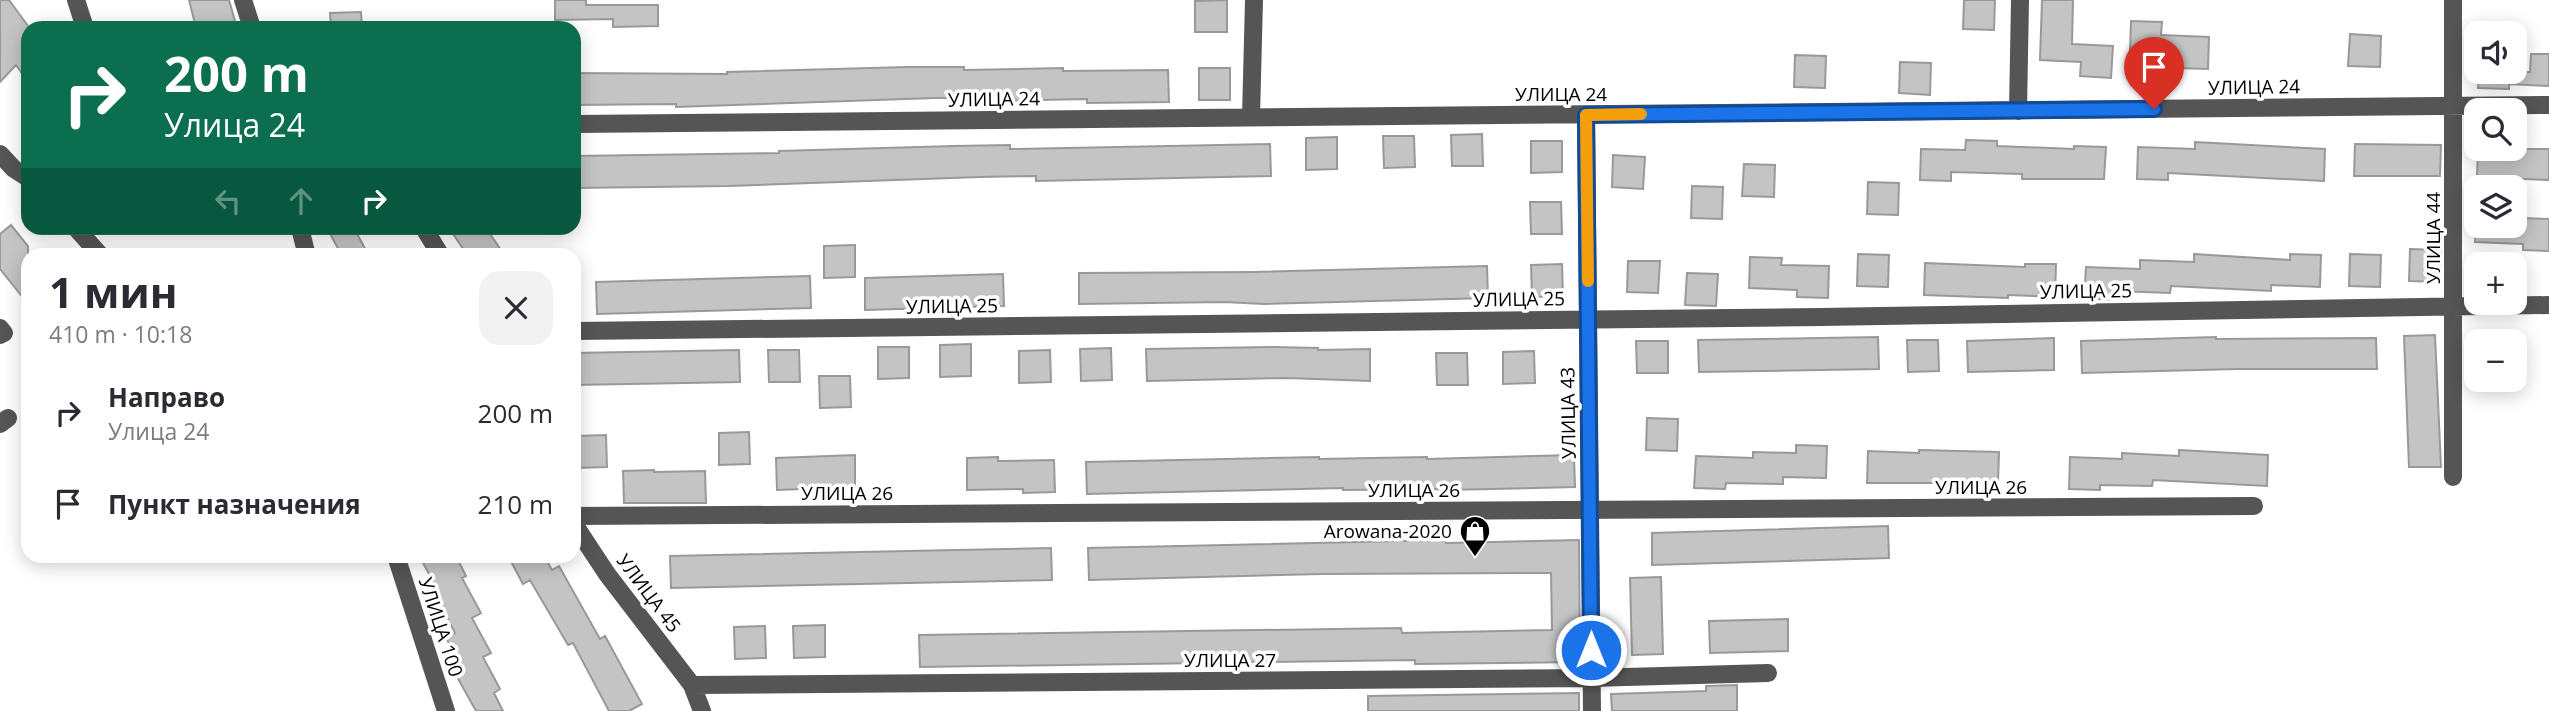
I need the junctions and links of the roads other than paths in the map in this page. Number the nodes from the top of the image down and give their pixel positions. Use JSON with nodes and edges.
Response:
{"nodes":[{"id":1,"x":76,"y":0,"type":"edge"},
{"id":2,"x":243,"y":0,"type":"edge"},
{"id":3,"x":1254,"y":0,"type":"edge"},
{"id":4,"x":2020,"y":0,"type":"edge"},
{"id":5,"x":2453,"y":0,"type":"edge"},
{"id":6,"x":83,"y":21,"type":"edge"},
{"id":7,"x":250,"y":21,"type":"edge"},
{"id":8,"x":2549,"y":105,"type":"edge"},
{"id":9,"x":2454,"y":106,"type":"junction"},
{"id":10,"x":2018,"y":111,"type":"junction"},
{"id":11,"x":1586,"y":115,"type":"junction"},
{"id":12,"x":1251,"y":117,"type":"junction"},
{"id":13,"x":581,"y":124,"type":"edge"},
{"id":14,"x":0,"y":154,"type":"edge"},
{"id":15,"x":21,"y":172,"type":"edge"},
{"id":16,"x":2549,"y":305,"type":"edge"},
{"id":17,"x":2454,"y":307,"type":"junction"},
{"id":18,"x":1588,"y":319,"type":"junction"},
{"id":19,"x":0,"y":328,"type":"edge"},
{"id":20,"x":581,"y":331,"type":"edge"},
{"id":21,"x":0,"y":335,"type":"edge"},
{"id":22,"x":2453,"y":477,"type":"dead end"},
{"id":23,"x":2254,"y":506,"type":"dead end"},
{"id":24,"x":1591,"y":510,"type":"junction"},
{"id":25,"x":581,"y":516,"type":"edge"},
{"id":26,"x":581,"y":535,"type":"edge"},
{"id":27,"x":398,"y":563,"type":"edge"},
{"id":28,"x":1768,"y":673,"type":"dead end"},
{"id":29,"x":1591,"y":678,"type":"junction"},
{"id":30,"x":692,"y":685,"type":"junction"},
{"id":31,"x":446,"y":711,"type":"edge"},
{"id":32,"x":702,"y":711,"type":"edge"},
{"id":33,"x":1592,"y":711,"type":"edge"}],
"edges":[{"from":1,"to":6,"type":"street"},
{"from":2,"to":7,"type":"street"},
{"from":3,"to":12,"type":"street"},
{"from":4,"to":10,"type":"street"},
{"from":5,"to":9,"type":"street","name":"УЛИЦА 44"},
{"from":8,"to":9,"type":"street","name":"УЛИЦА 24"},
{"from":9,"to":10,"type":"street","name":"УЛИЦА 24"},
{"from":9,"to":17,"type":"street","name":"УЛИЦА 44"},
{"from":10,"to":11,"type":"street","name":"УЛИЦА 24"},
{"from":11,"to":12,"type":"street","name":"УЛИЦА 24"},
{"from":11,"to":18,"type":"street","name":"УЛИЦА 43"},
{"from":12,"to":13,"type":"street","name":"УЛИЦА 24"},
{"from":14,"to":15,"type":"street"},
{"from":16,"to":17,"type":"street","name":"УЛИЦА 25"},
{"from":17,"to":18,"type":"street","name":"УЛИЦА 25"},
{"from":17,"to":22,"type":"street","name":"УЛИЦА 44"},
{"from":18,"to":20,"type":"street","name":"УЛИЦА 25"},
{"from":18,"to":24,"type":"street","name":"УЛИЦА 43"},
{"from":19,"to":21,"type":"street"},
{"from":23,"to":24,"type":"street","name":"УЛИЦА 26"},
{"from":24,"to":25,"type":"street","name":"УЛИЦА 26"},
{"from":24,"to":29,"type":"street","name":"УЛИЦА 43"},
{"from":26,"to":30,"type":"street","name":"УЛИЦА 45"},
{"from":27,"to":31,"type":"street","name":"УЛИЦА 100"},
{"from":28,"to":29,"type":"street","name":"УЛИЦА 27"},
{"from":29,"to":30,"type":"street","name":"УЛИЦА 27"},
{"from":29,"to":33,"type":"street","name":"УЛИЦА 43"},
{"from":30,"to":32,"type":"street","name":"УЛИЦА 45"}]}
